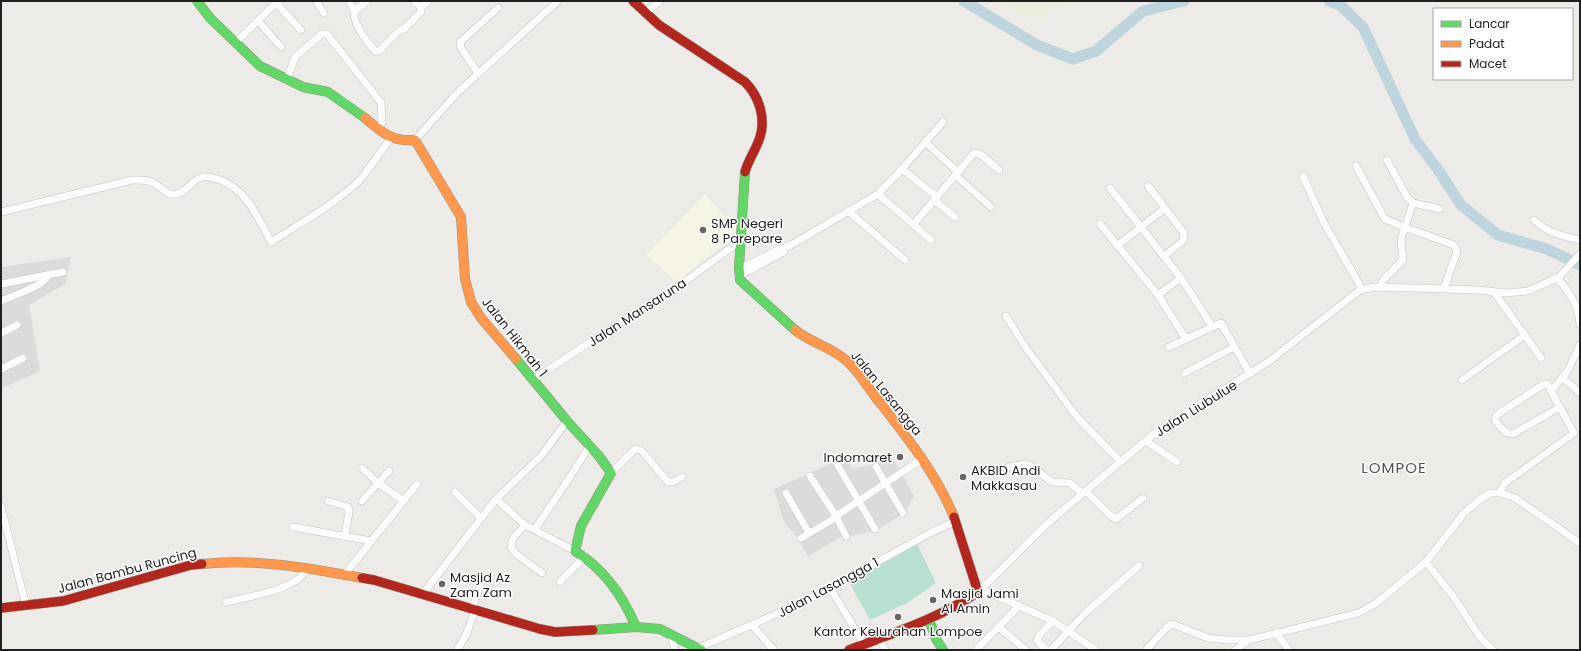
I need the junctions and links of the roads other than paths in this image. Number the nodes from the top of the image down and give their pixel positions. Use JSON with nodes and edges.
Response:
{"nodes":[{"id":1,"x":197,"y":1,"type":"edge"},
{"id":2,"x":316,"y":1,"type":"edge"},
{"id":3,"x":349,"y":1,"type":"edge"},
{"id":4,"x":367,"y":1,"type":"edge"},
{"id":5,"x":414,"y":1,"type":"edge"},
{"id":6,"x":428,"y":1,"type":"edge"},
{"id":7,"x":558,"y":1,"type":"edge"},
{"id":8,"x":632,"y":1,"type":"edge"},
{"id":9,"x":660,"y":1,"type":"edge"},
{"id":10,"x":277,"y":2,"type":"edge"},
{"id":11,"x":421,"y":8,"type":"junction"},
{"id":12,"x":498,"y":8,"type":"dead end"},
{"id":13,"x":355,"y":11,"type":"junction"},
{"id":14,"x":324,"y":13,"type":"dead end"},
{"id":15,"x":646,"y":13,"type":"junction"},
{"id":16,"x":258,"y":21,"type":"junction"},
{"id":17,"x":301,"y":30,"type":"dead end"},
{"id":18,"x":235,"y":43,"type":"junction"},
{"id":19,"x":281,"y":47,"type":"dead end"},
{"id":20,"x":478,"y":73,"type":"junction"},
{"id":21,"x":287,"y":80,"type":"junction"},
{"id":22,"x":943,"y":122,"type":"dead end"},
{"id":23,"x":378,"y":128,"type":"junction"},
{"id":24,"x":391,"y":138,"type":"junction"},
{"id":25,"x":415,"y":140,"type":"junction"},
{"id":26,"x":925,"y":142,"type":"junction"},
{"id":27,"x":1387,"y":160,"type":"dead end"},
{"id":28,"x":1356,"y":166,"type":"dead end"},
{"id":29,"x":902,"y":169,"type":"junction"},
{"id":30,"x":999,"y":170,"type":"dead end"},
{"id":31,"x":957,"y":173,"type":"junction"},
{"id":32,"x":1303,"y":176,"type":"dead end"},
{"id":33,"x":1148,"y":186,"type":"dead end"},
{"id":34,"x":1110,"y":188,"type":"dead end"},
{"id":35,"x":878,"y":194,"type":"junction"},
{"id":36,"x":936,"y":198,"type":"junction"},
{"id":37,"x":1413,"y":203,"type":"junction"},
{"id":38,"x":991,"y":207,"type":"dead end"},
{"id":39,"x":1165,"y":208,"type":"junction"},
{"id":40,"x":1440,"y":209,"type":"dead end"},
{"id":41,"x":848,"y":211,"type":"junction"},
{"id":42,"x":1,"y":212,"type":"edge"},
{"id":43,"x":955,"y":217,"type":"dead end"},
{"id":44,"x":1534,"y":220,"type":"dead end"},
{"id":45,"x":914,"y":224,"type":"junction"},
{"id":46,"x":1100,"y":224,"type":"dead end"},
{"id":47,"x":1141,"y":228,"type":"junction"},
{"id":48,"x":1404,"y":228,"type":"junction"},
{"id":49,"x":931,"y":240,"type":"dead end"},
{"id":50,"x":1580,"y":240,"type":"edge"},
{"id":51,"x":740,"y":241,"type":"junction"},
{"id":52,"x":1117,"y":246,"type":"junction"},
{"id":53,"x":1580,"y":254,"type":"edge"},
{"id":54,"x":1164,"y":256,"type":"junction"},
{"id":55,"x":905,"y":260,"type":"dead end"},
{"id":56,"x":739,"y":271,"type":"junction"},
{"id":57,"x":63,"y":272,"type":"dead end"},
{"id":58,"x":48,"y":275,"type":"junction"},
{"id":59,"x":1181,"y":278,"type":"junction"},
{"id":60,"x":1557,"y":278,"type":"junction"},
{"id":61,"x":1,"y":284,"type":"edge"},
{"id":62,"x":1381,"y":287,"type":"junction"},
{"id":63,"x":1362,"y":289,"type":"junction"},
{"id":64,"x":1444,"y":289,"type":"junction"},
{"id":65,"x":1494,"y":292,"type":"junction"},
{"id":66,"x":1158,"y":295,"type":"junction"},
{"id":67,"x":1,"y":301,"type":"edge"},
{"id":68,"x":1006,"y":316,"type":"dead end"},
{"id":69,"x":1580,"y":324,"type":"edge"},
{"id":70,"x":17,"y":325,"type":"dead end"},
{"id":71,"x":1212,"y":326,"type":"junction"},
{"id":72,"x":1,"y":333,"type":"edge"},
{"id":73,"x":1524,"y":335,"type":"junction"},
{"id":74,"x":1186,"y":339,"type":"junction"},
{"id":75,"x":1580,"y":345,"type":"edge"},
{"id":76,"x":1169,"y":346,"type":"dead end"},
{"id":77,"x":1234,"y":347,"type":"junction"},
{"id":78,"x":24,"y":358,"type":"dead end"},
{"id":79,"x":1541,"y":358,"type":"dead end"},
{"id":80,"x":1,"y":369,"type":"edge"},
{"id":81,"x":1185,"y":373,"type":"dead end"},
{"id":82,"x":1250,"y":374,"type":"junction"},
{"id":83,"x":1563,"y":378,"type":"junction"},
{"id":84,"x":532,"y":380,"type":"junction"},
{"id":85,"x":1462,"y":380,"type":"dead end"},
{"id":86,"x":1551,"y":391,"type":"junction"},
{"id":87,"x":1580,"y":393,"type":"edge"},
{"id":88,"x":1560,"y":407,"type":"junction"},
{"id":89,"x":567,"y":421,"type":"junction"},
{"id":90,"x":1577,"y":431,"type":"edge"},
{"id":91,"x":1146,"y":441,"type":"junction"},
{"id":92,"x":590,"y":445,"type":"junction"},
{"id":93,"x":922,"y":459,"type":"junction"},
{"id":94,"x":1120,"y":461,"type":"junction"},
{"id":95,"x":1176,"y":462,"type":"dead end"},
{"id":96,"x":838,"y":464,"type":"dead end"},
{"id":97,"x":1009,"y":466,"type":"dead end"},
{"id":98,"x":876,"y":467,"type":"dead end"},
{"id":99,"x":362,"y":468,"type":"dead end"},
{"id":100,"x":389,"y":471,"type":"dead end"},
{"id":101,"x":611,"y":473,"type":"junction"},
{"id":102,"x":810,"y":476,"type":"dead end"},
{"id":103,"x":682,"y":477,"type":"dead end"},
{"id":104,"x":378,"y":483,"type":"junction"},
{"id":105,"x":885,"y":483,"type":"junction"},
{"id":106,"x":417,"y":484,"type":"dead end"},
{"id":107,"x":455,"y":492,"type":"dead end"},
{"id":108,"x":1084,"y":492,"type":"junction"},
{"id":109,"x":786,"y":493,"type":"dead end"},
{"id":110,"x":1501,"y":493,"type":"junction"},
{"id":111,"x":1143,"y":498,"type":"dead end"},
{"id":112,"x":496,"y":499,"type":"junction"},
{"id":113,"x":328,"y":501,"type":"dead end"},
{"id":114,"x":362,"y":501,"type":"dead end"},
{"id":115,"x":404,"y":501,"type":"junction"},
{"id":116,"x":858,"y":501,"type":"junction"},
{"id":117,"x":1,"y":506,"type":"edge"},
{"id":118,"x":903,"y":513,"type":"dead end"},
{"id":119,"x":836,"y":516,"type":"junction"},
{"id":120,"x":481,"y":518,"type":"junction"},
{"id":121,"x":956,"y":520,"type":"junction"},
{"id":122,"x":525,"y":525,"type":"junction"},
{"id":123,"x":293,"y":527,"type":"dead end"},
{"id":124,"x":535,"y":529,"type":"junction"},
{"id":125,"x":875,"y":529,"type":"dead end"},
{"id":126,"x":809,"y":533,"type":"junction"},
{"id":127,"x":345,"y":535,"type":"junction"},
{"id":128,"x":846,"y":536,"type":"dead end"},
{"id":129,"x":801,"y":538,"type":"dead end"},
{"id":130,"x":371,"y":541,"type":"junction"},
{"id":131,"x":1580,"y":543,"type":"edge"},
{"id":132,"x":575,"y":551,"type":"junction"},
{"id":133,"x":585,"y":556,"type":"junction"},
{"id":134,"x":1426,"y":562,"type":"junction"},
{"id":135,"x":1139,"y":566,"type":"dead end"},
{"id":136,"x":308,"y":568,"type":"junction"},
{"id":137,"x":345,"y":574,"type":"junction"},
{"id":138,"x":542,"y":574,"type":"dead end"},
{"id":139,"x":482,"y":579,"type":"dead end"},
{"id":140,"x":560,"y":582,"type":"dead end"},
{"id":141,"x":830,"y":588,"type":"junction"},
{"id":142,"x":980,"y":590,"type":"junction"},
{"id":143,"x":422,"y":595,"type":"junction"},
{"id":144,"x":226,"y":602,"type":"dead end"},
{"id":145,"x":26,"y":606,"type":"junction"},
{"id":146,"x":1019,"y":606,"type":"junction"},
{"id":147,"x":1,"y":608,"type":"edge"},
{"id":148,"x":473,"y":610,"type":"junction"},
{"id":149,"x":929,"y":620,"type":"junction"},
{"id":150,"x":1053,"y":621,"type":"junction"},
{"id":151,"x":752,"y":626,"type":"junction"},
{"id":152,"x":636,"y":627,"type":"junction"},
{"id":153,"x":999,"y":627,"type":"junction"},
{"id":154,"x":1068,"y":630,"type":"junction"},
{"id":155,"x":1276,"y":633,"type":"junction"},
{"id":156,"x":671,"y":635,"type":"junction"},
{"id":157,"x":880,"y":638,"type":"junction"},
{"id":158,"x":1249,"y":640,"type":"junction"},
{"id":159,"x":864,"y":644,"type":"junction"},
{"id":160,"x":699,"y":649,"type":"edge"},
{"id":161,"x":458,"y":650,"type":"edge"},
{"id":162,"x":675,"y":650,"type":"edge"},
{"id":163,"x":774,"y":650,"type":"edge"},
{"id":164,"x":849,"y":650,"type":"edge"},
{"id":165,"x":885,"y":650,"type":"edge"},
{"id":166,"x":943,"y":650,"type":"edge"},
{"id":167,"x":976,"y":650,"type":"edge"},
{"id":168,"x":1026,"y":650,"type":"edge"},
{"id":169,"x":1047,"y":650,"type":"edge"},
{"id":170,"x":1051,"y":650,"type":"edge"},
{"id":171,"x":1096,"y":650,"type":"edge"},
{"id":172,"x":1146,"y":650,"type":"edge"},
{"id":173,"x":1235,"y":650,"type":"edge"},
{"id":174,"x":1289,"y":650,"type":"edge"},
{"id":175,"x":1493,"y":650,"type":"edge"}],
"edges":[{"from":1,"to":18,"type":"street"},
{"from":2,"to":14,"type":"street"},
{"from":3,"to":13,"type":"street"},
{"from":4,"to":13,"type":"street"},
{"from":5,"to":11,"type":"street"},
{"from":6,"to":11,"type":"street"},
{"from":7,"to":20,"type":"street"},
{"from":8,"to":15,"type":"street"},
{"from":9,"to":15,"type":"street"},
{"from":10,"to":16,"type":"street"},
{"from":10,"to":17,"type":"street"},
{"from":11,"to":13,"type":"street"},
{"from":12,"to":20,"type":"street"},
{"from":15,"to":51,"type":"street"},
{"from":16,"to":18,"type":"street"},
{"from":16,"to":19,"type":"street"},
{"from":18,"to":21,"type":"street"},
{"from":20,"to":25,"type":"street"},
{"from":21,"to":23,"type":"street"},
{"from":21,"to":23,"type":"street"},
{"from":22,"to":26,"type":"street"},
{"from":23,"to":24,"type":"street"},
{"from":24,"to":25,"type":"street"},
{"from":24,"to":42,"type":"street"},
{"from":25,"to":84,"type":"street","name":"Jalan Hikmah 1"},
{"from":26,"to":29,"type":"street"},
{"from":26,"to":31,"type":"street"},
{"from":27,"to":37,"type":"street"},
{"from":28,"to":48,"type":"street"},
{"from":29,"to":35,"type":"street"},
{"from":29,"to":36,"type":"street"},
{"from":30,"to":31,"type":"street"},
{"from":31,"to":36,"type":"street"},
{"from":31,"to":38,"type":"street"},
{"from":32,"to":63,"type":"street"},
{"from":33,"to":39,"type":"street"},
{"from":34,"to":47,"type":"street"},
{"from":35,"to":41,"type":"street"},
{"from":35,"to":45,"type":"street"},
{"from":36,"to":43,"type":"street"},
{"from":36,"to":45,"type":"street"},
{"from":37,"to":40,"type":"street"},
{"from":37,"to":48,"type":"street"},
{"from":39,"to":47,"type":"street"},
{"from":39,"to":54,"type":"street"},
{"from":41,"to":55,"type":"street"},
{"from":41,"to":56,"type":"street"},
{"from":44,"to":50,"type":"street"},
{"from":45,"to":49,"type":"street"},
{"from":46,"to":52,"type":"street"},
{"from":47,"to":52,"type":"street"},
{"from":47,"to":54,"type":"street"},
{"from":48,"to":62,"type":"street"},
{"from":48,"to":64,"type":"street"},
{"from":51,"to":56,"type":"street"},
{"from":51,"to":84,"type":"street","name":"Jalan Mansaruna"},
{"from":52,"to":66,"type":"street"},
{"from":53,"to":60,"type":"street"},
{"from":54,"to":59,"type":"street"},
{"from":56,"to":93,"type":"street","name":"Jalan Lasangga"},
{"from":57,"to":58,"type":"street"},
{"from":58,"to":61,"type":"street"},
{"from":58,"to":67,"type":"street"},
{"from":59,"to":66,"type":"street"},
{"from":59,"to":71,"type":"street"},
{"from":60,"to":65,"type":"street","name":"Jalan Liubulue"},
{"from":60,"to":69,"type":"street"},
{"from":62,"to":63,"type":"street","name":"Jalan Liubulue"},
{"from":62,"to":64,"type":"street","name":"Jalan Liubulue"},
{"from":63,"to":82,"type":"street","name":"Jalan Liubulue"},
{"from":64,"to":65,"type":"street","name":"Jalan Liubulue"},
{"from":65,"to":73,"type":"street"},
{"from":66,"to":74,"type":"street"},
{"from":68,"to":94,"type":"street"},
{"from":70,"to":72,"type":"street"},
{"from":71,"to":74,"type":"street"},
{"from":71,"to":77,"type":"street"},
{"from":73,"to":79,"type":"street"},
{"from":73,"to":85,"type":"street"},
{"from":74,"to":76,"type":"street"},
{"from":75,"to":83,"type":"street"},
{"from":77,"to":81,"type":"street"},
{"from":77,"to":82,"type":"street"},
{"from":78,"to":80,"type":"street"},
{"from":82,"to":91,"type":"street","name":"Jalan Liubulue"},
{"from":83,"to":86,"type":"street"},
{"from":83,"to":87,"type":"street"},
{"from":84,"to":89,"type":"street","name":"Jalan Hikmah 1"},
{"from":86,"to":88,"type":"street"},
{"from":86,"to":88,"type":"street"},
{"from":88,"to":90,"type":"street"},
{"from":89,"to":92,"type":"street","name":"Jalan Hikmah 1"},
{"from":89,"to":112,"type":"street"},
{"from":90,"to":110,"type":"street"},
{"from":91,"to":94,"type":"street","name":"Jalan Liubulue"},
{"from":91,"to":95,"type":"street"},
{"from":92,"to":101,"type":"street","name":"Jalan Hikmah 1"},
{"from":92,"to":124,"type":"street"},
{"from":93,"to":105,"type":"street"},
{"from":93,"to":121,"type":"street","name":"Jalan Lasangga"},
{"from":94,"to":108,"type":"street","name":"Jalan Liubulue"},
{"from":96,"to":116,"type":"street"},
{"from":97,"to":108,"type":"street"},
{"from":98,"to":105,"type":"street"},
{"from":99,"to":104,"type":"street"},
{"from":100,"to":104,"type":"street"},
{"from":101,"to":103,"type":"street"},
{"from":101,"to":132,"type":"street"},
{"from":102,"to":119,"type":"street"},
{"from":104,"to":114,"type":"street"},
{"from":104,"to":115,"type":"street"},
{"from":105,"to":116,"type":"street"},
{"from":105,"to":118,"type":"street"},
{"from":106,"to":115,"type":"street"},
{"from":107,"to":120,"type":"street"},
{"from":108,"to":111,"type":"street"},
{"from":108,"to":142,"type":"street","name":"Jalan Liubulue"},
{"from":109,"to":126,"type":"street"},
{"from":110,"to":131,"type":"street"},
{"from":110,"to":134,"type":"street"},
{"from":112,"to":120,"type":"street"},
{"from":112,"to":122,"type":"street"},
{"from":113,"to":127,"type":"street"},
{"from":115,"to":130,"type":"street"},
{"from":116,"to":119,"type":"street"},
{"from":116,"to":125,"type":"street"},
{"from":117,"to":145,"type":"street"},
{"from":119,"to":126,"type":"street"},
{"from":119,"to":128,"type":"street"},
{"from":120,"to":143,"type":"street"},
{"from":121,"to":141,"type":"street","name":"Jalan Lasangga 1"},
{"from":121,"to":142,"type":"street","name":"Jalan Lasangga"},
{"from":122,"to":124,"type":"street"},
{"from":122,"to":138,"type":"street"},
{"from":123,"to":127,"type":"street"},
{"from":124,"to":132,"type":"street"},
{"from":126,"to":129,"type":"street"},
{"from":127,"to":130,"type":"street"},
{"from":130,"to":137,"type":"street"},
{"from":132,"to":133,"type":"street"},
{"from":133,"to":140,"type":"street"},
{"from":133,"to":152,"type":"street"},
{"from":134,"to":155,"type":"street"},
{"from":134,"to":175,"type":"street"},
{"from":135,"to":154,"type":"street"},
{"from":136,"to":137,"type":"street","name":"Jalan Bambu Runcing"},
{"from":136,"to":144,"type":"street"},
{"from":136,"to":145,"type":"street","name":"Jalan Bambu Runcing"},
{"from":137,"to":143,"type":"street","name":"Jalan Bambu Runcing"},
{"from":139,"to":148,"type":"street"},
{"from":141,"to":151,"type":"street","name":"Jalan Lasangga 1"},
{"from":141,"to":159,"type":"street"},
{"from":142,"to":146,"type":"street"},
{"from":142,"to":149,"type":"street"},
{"from":143,"to":148,"type":"street","name":"Jalan Bambu Runcing"},
{"from":145,"to":147,"type":"street","name":"Jalan Bambu Runcing"},
{"from":146,"to":150,"type":"street"},
{"from":146,"to":153,"type":"street"},
{"from":148,"to":152,"type":"street","name":"Jalan Bambu Runcing"},
{"from":148,"to":161,"type":"street"},
{"from":149,"to":157,"type":"street"},
{"from":149,"to":166,"type":"street"},
{"from":150,"to":154,"type":"street"},
{"from":150,"to":169,"type":"street"},
{"from":151,"to":160,"type":"street","name":"Jalan Lasangga 1"},
{"from":151,"to":163,"type":"street"},
{"from":152,"to":156,"type":"street","name":"Jalan Bambu Runcing"},
{"from":153,"to":167,"type":"street"},
{"from":153,"to":168,"type":"street"},
{"from":154,"to":170,"type":"street"},
{"from":154,"to":171,"type":"street"},
{"from":155,"to":158,"type":"street"},
{"from":155,"to":174,"type":"street"},
{"from":156,"to":160,"type":"street","name":"Jalan Bambu Runcing"},
{"from":156,"to":162,"type":"street"},
{"from":157,"to":159,"type":"street"},
{"from":157,"to":165,"type":"street"},
{"from":158,"to":172,"type":"street"},
{"from":158,"to":173,"type":"street"},
{"from":159,"to":164,"type":"street"}]}
